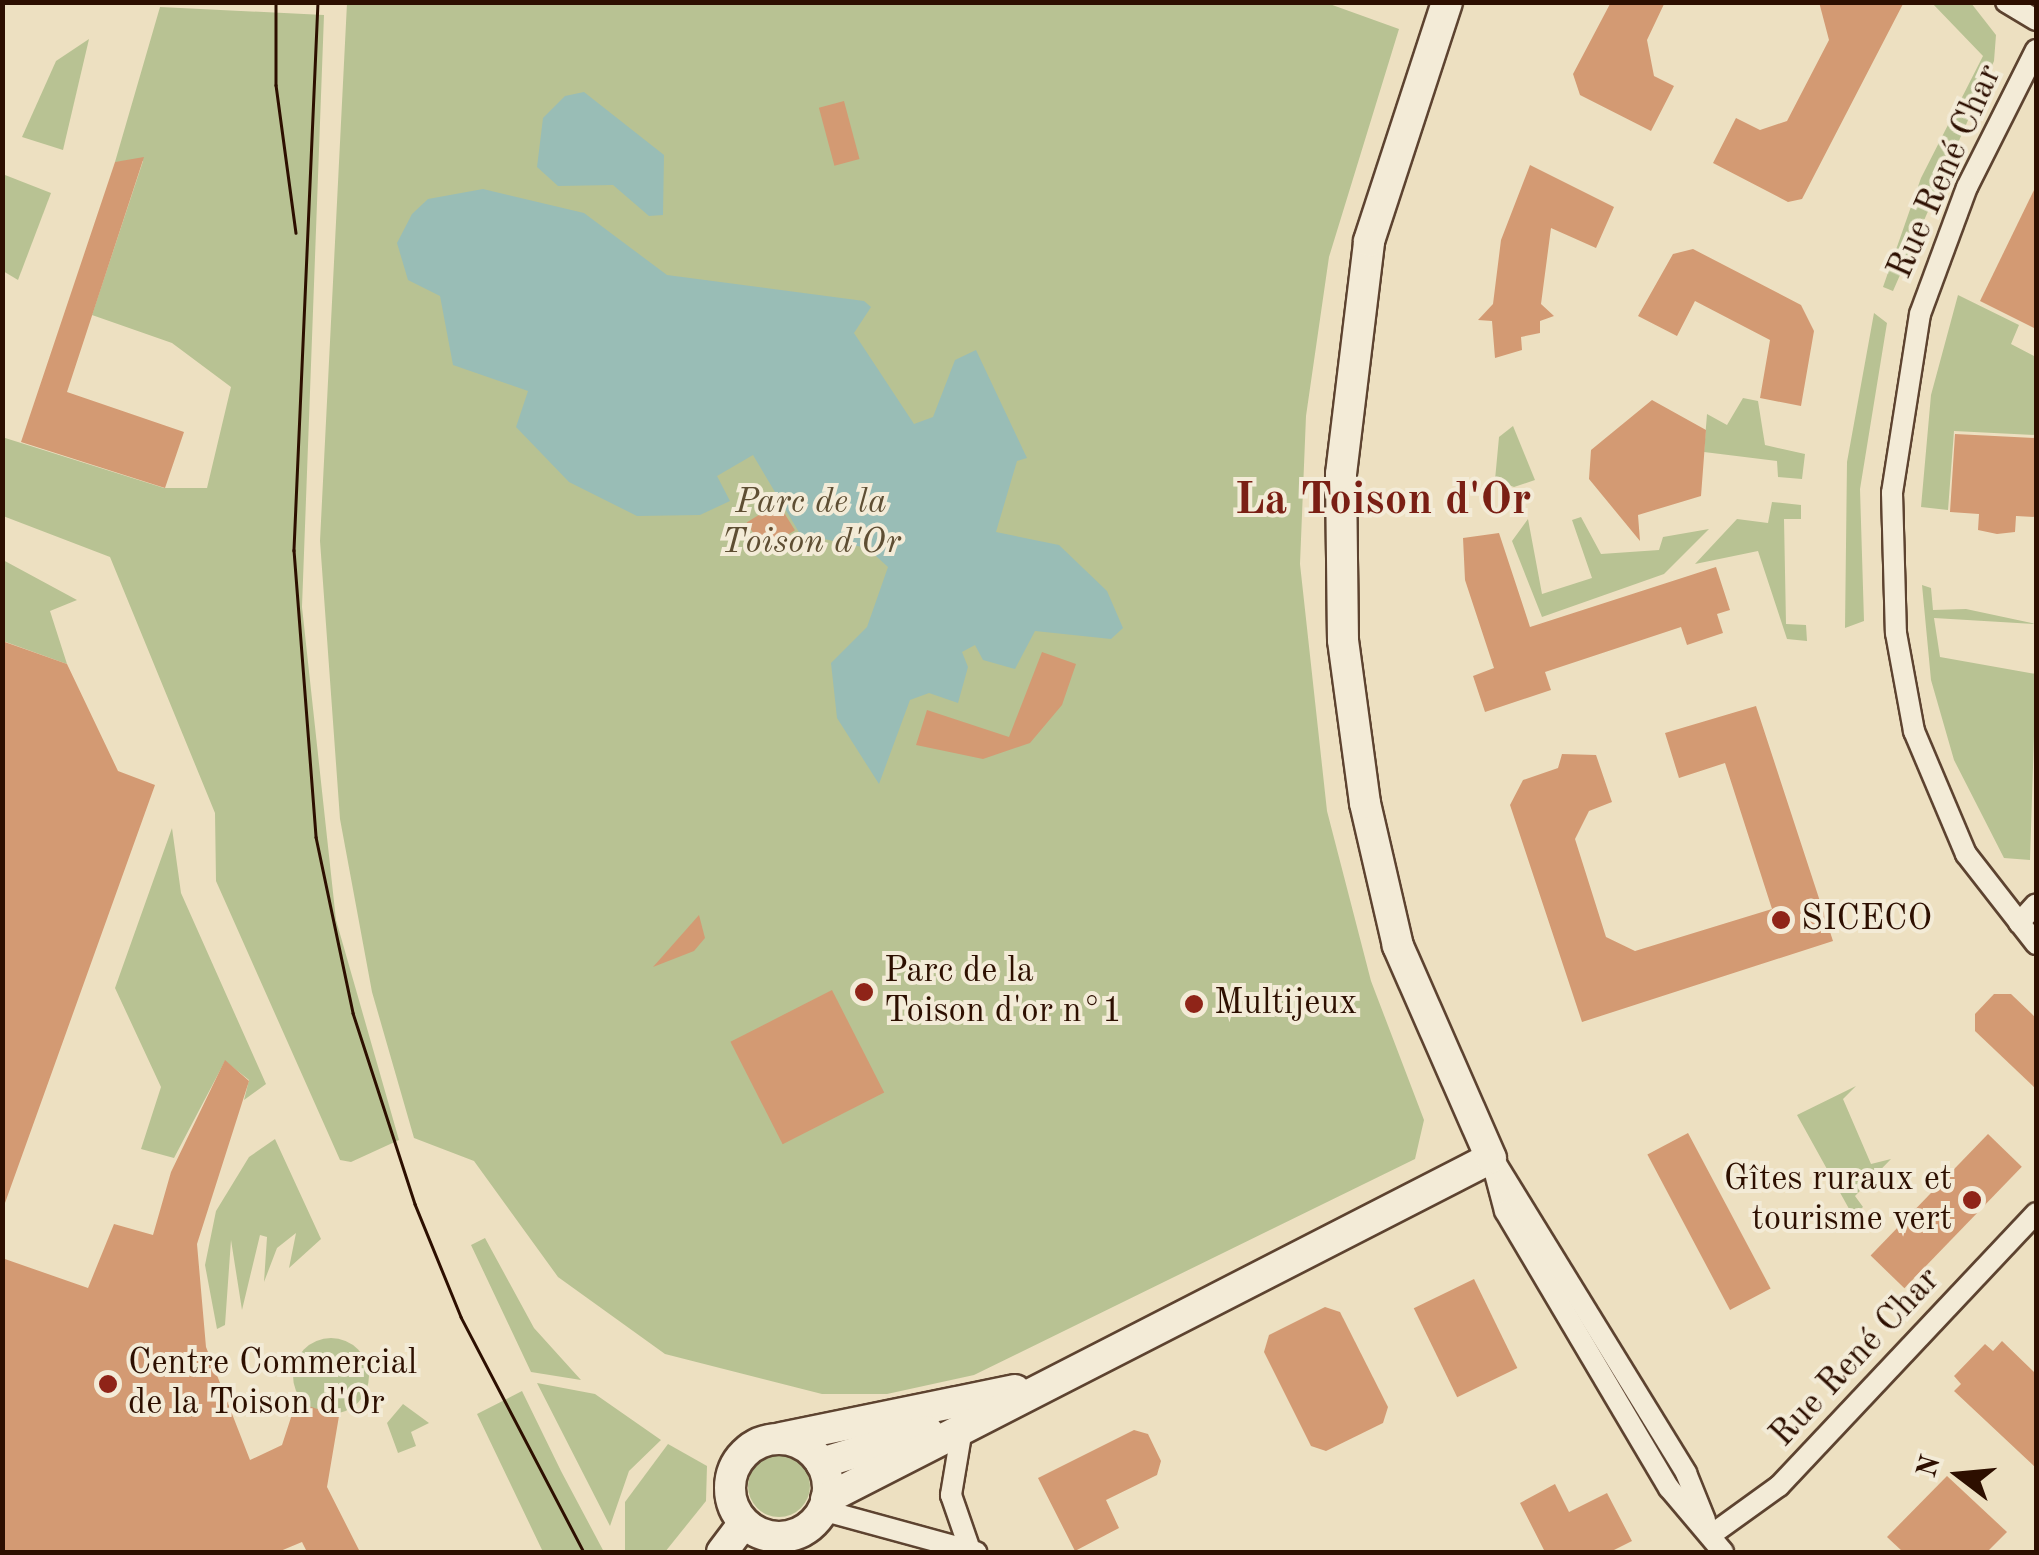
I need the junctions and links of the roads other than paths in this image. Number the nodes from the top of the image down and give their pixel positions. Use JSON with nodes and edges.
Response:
{"nodes":[{"id":1,"x":1447,"y":2,"type":"edge"},
{"id":2,"x":2006,"y":2,"type":"edge"},
{"id":3,"x":2036,"y":20,"type":"edge"},
{"id":4,"x":2036,"y":50,"type":"edge"},
{"id":5,"x":2036,"y":904,"type":"edge"},
{"id":6,"x":2019,"y":922,"type":"junction"},
{"id":7,"x":2036,"y":944,"type":"edge"},
{"id":8,"x":1491,"y":1158,"type":"junction"},
{"id":9,"x":2036,"y":1213,"type":"edge"},
{"id":10,"x":1047,"y":1384,"type":"junction"},
{"id":11,"x":997,"y":1410,"type":"junction"},
{"id":12,"x":962,"y":1428,"type":"junction"},
{"id":13,"x":778,"y":1439,"type":"junction"},
{"id":14,"x":821,"y":1463,"type":"junction"},
{"id":15,"x":824,"y":1504,"type":"junction"},
{"id":16,"x":744,"y":1523,"type":"junction"},
{"id":17,"x":1717,"y":1544,"type":"edge"},
{"id":18,"x":973,"y":1550,"type":"edge"},
{"id":19,"x":722,"y":1552,"type":"edge"}],
"edges":[{"from":1,"to":8,"type":"street"},
{"from":2,"to":3,"type":"street"},
{"from":4,"to":6,"type":"street","name":"Rue René Char"},
{"from":5,"to":6,"type":"street"},
{"from":6,"to":7,"type":"street","name":"Rue René Char"},
{"from":8,"to":10,"type":"street"},
{"from":8,"to":17,"type":"street"},
{"from":9,"to":17,"type":"street","name":"Rue René Char"},
{"from":10,"to":11,"type":"street"},
{"from":10,"to":13,"type":"street"},
{"from":11,"to":12,"type":"street"},
{"from":11,"to":14,"type":"street"},
{"from":12,"to":15,"type":"street"},
{"from":12,"to":18,"type":"street"},
{"from":13,"to":14,"type":"street"},
{"from":13,"to":16,"type":"street"},
{"from":14,"to":15,"type":"street"},
{"from":15,"to":16,"type":"street"},
{"from":15,"to":18,"type":"street"},
{"from":16,"to":19,"type":"street"}]}
